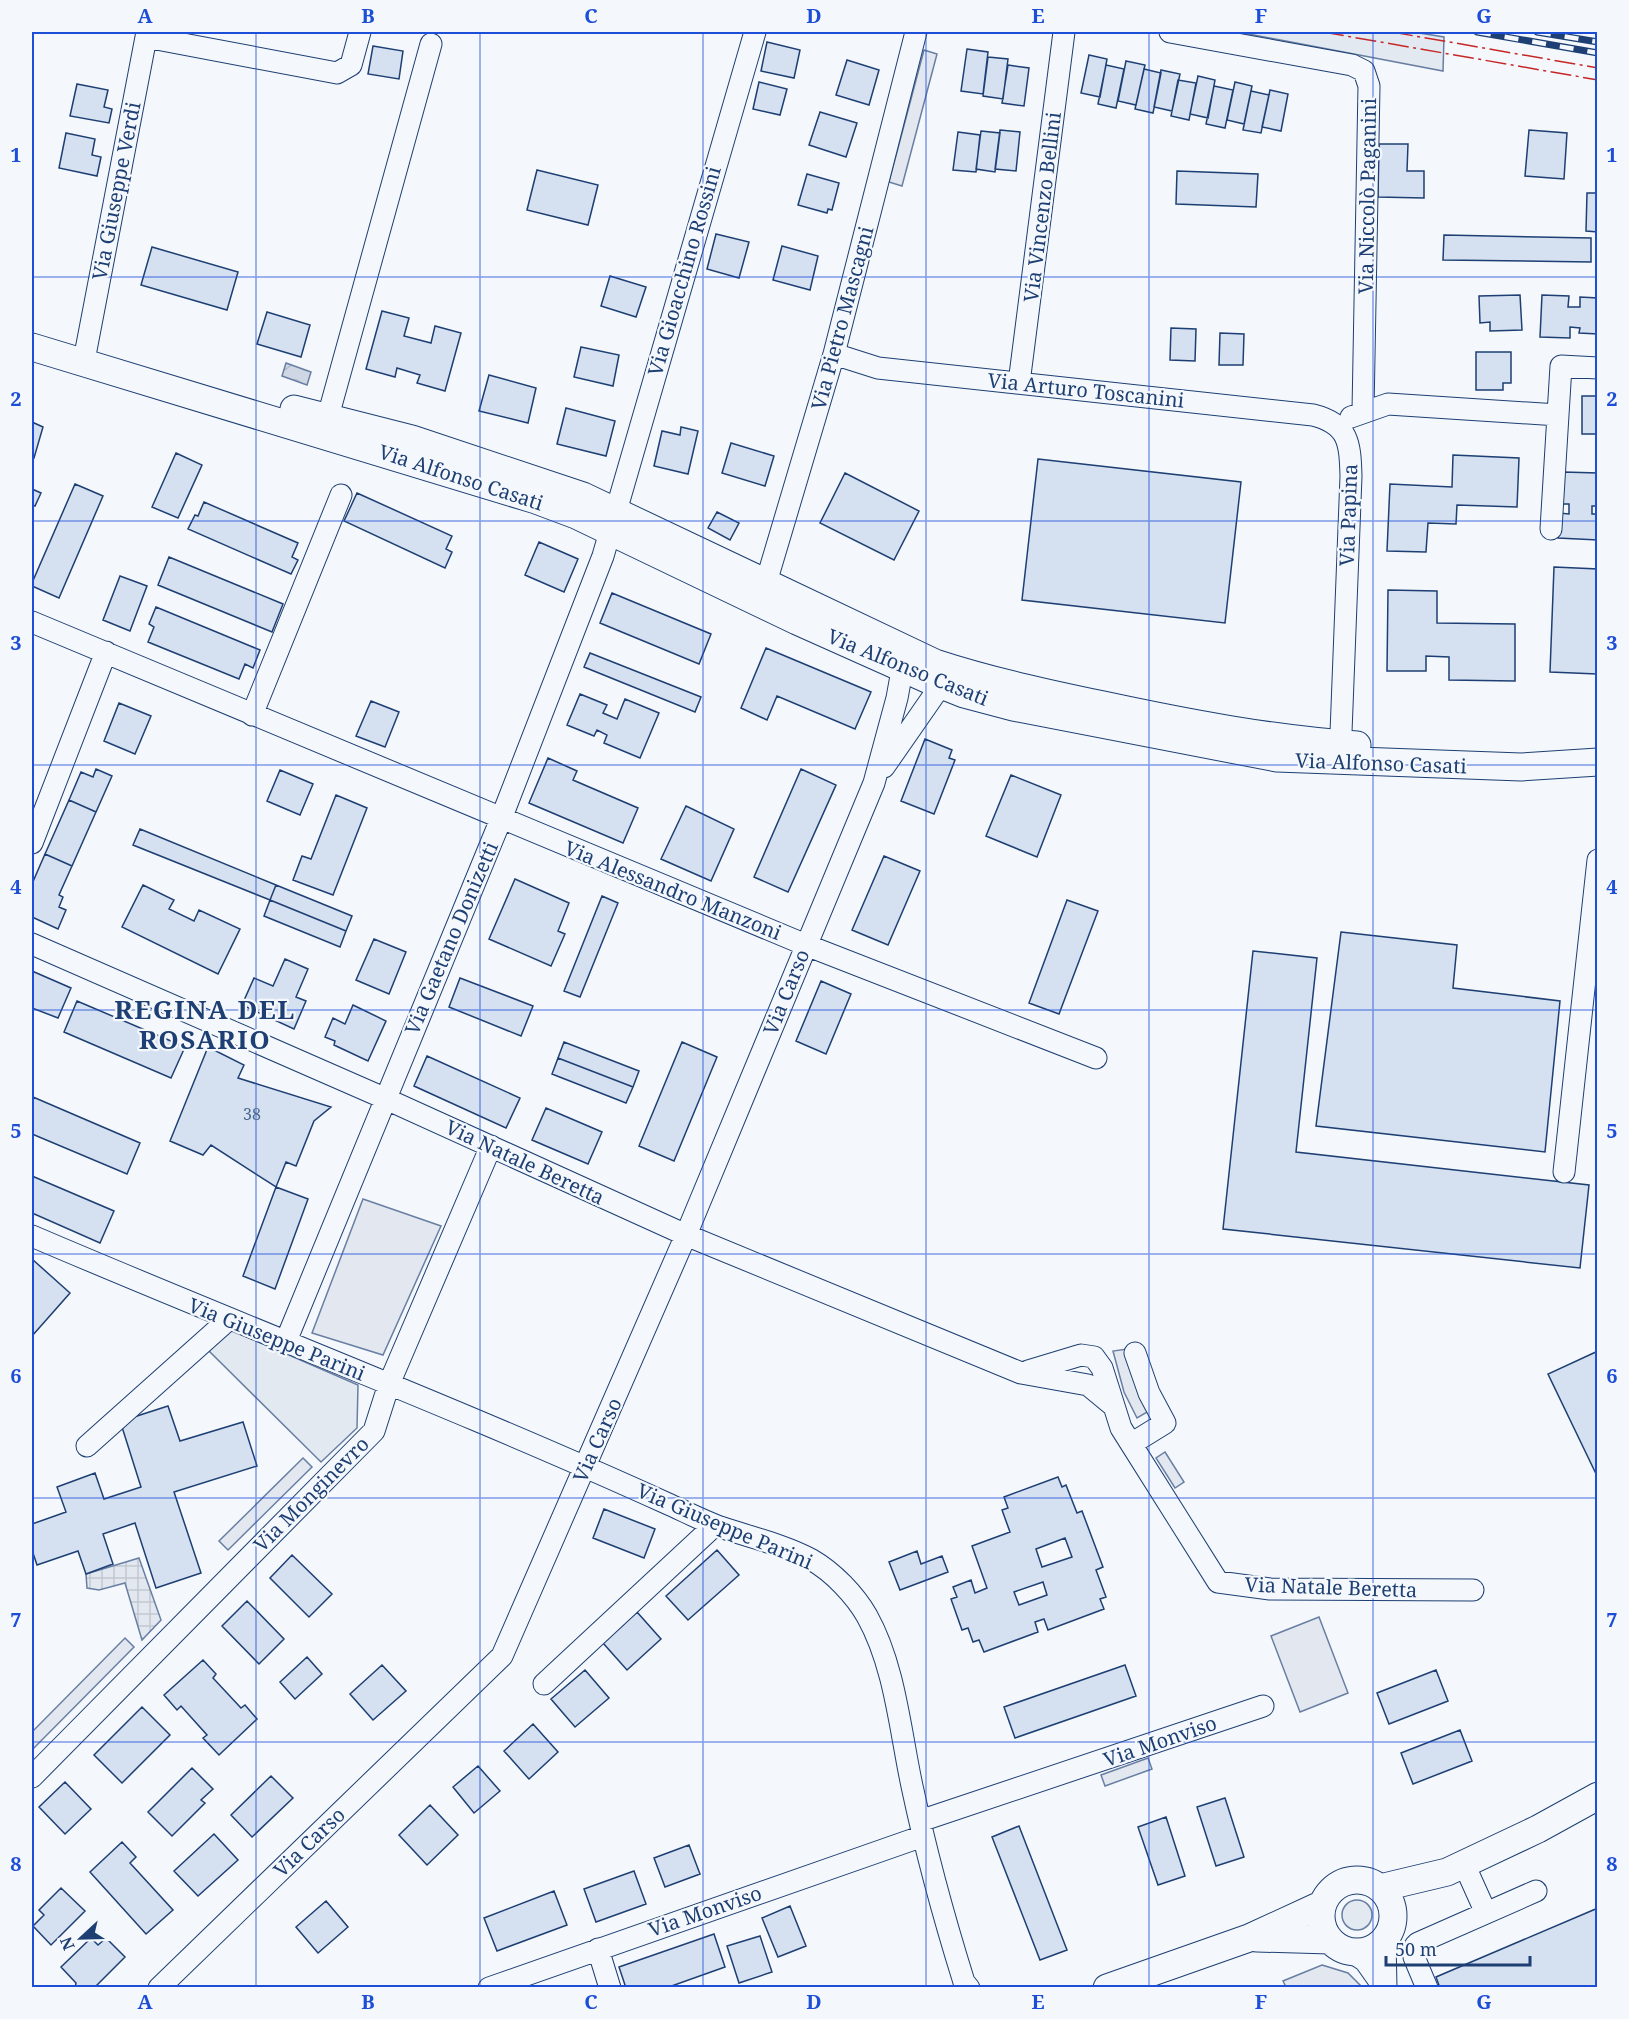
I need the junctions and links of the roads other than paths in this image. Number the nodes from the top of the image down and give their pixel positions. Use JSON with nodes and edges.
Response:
{"nodes":[{"id":1,"x":360,"y":32,"type":"edge"},
{"id":2,"x":755,"y":32,"type":"edge"},
{"id":3,"x":916,"y":32,"type":"edge"},
{"id":4,"x":1064,"y":32,"type":"edge"},
{"id":5,"x":1170,"y":32,"type":"edge"},
{"id":6,"x":146,"y":34,"type":"edge"},
{"id":7,"x":431,"y":44,"type":"dead end"},
{"id":8,"x":32,"y":332,"type":"edge"},
{"id":9,"x":32,"y":347,"type":"edge"},
{"id":10,"x":86,"y":350,"type":"junction"},
{"id":11,"x":834,"y":354,"type":"junction"},
{"id":12,"x":1598,"y":368,"type":"edge"},
{"id":13,"x":1019,"y":383,"type":"junction"},
{"id":14,"x":1363,"y":411,"type":"junction"},
{"id":15,"x":1558,"y":415,"type":"junction"},
{"id":16,"x":1338,"y":425,"type":"junction"},
{"id":17,"x":325,"y":426,"type":"junction"},
{"id":18,"x":342,"y":495,"type":"dead end"},
{"id":19,"x":612,"y":521,"type":"junction"},
{"id":20,"x":1551,"y":529,"type":"dead end"},
{"id":21,"x":763,"y":592,"type":"junction"},
{"id":22,"x":32,"y":622,"type":"edge"},
{"id":23,"x":106,"y":652,"type":"junction"},
{"id":24,"x":904,"y":659,"type":"junction"},
{"id":25,"x":946,"y":676,"type":"junction"},
{"id":26,"x":252,"y":715,"type":"junction"},
{"id":27,"x":1340,"y":753,"type":"junction"},
{"id":28,"x":1598,"y":756,"type":"edge"},
{"id":29,"x":1598,"y":762,"type":"edge"},
{"id":30,"x":874,"y":783,"type":"junction"},
{"id":31,"x":501,"y":819,"type":"junction"},
{"id":32,"x":32,"y":843,"type":"edge"},
{"id":33,"x":1598,"y":860,"type":"edge"},
{"id":34,"x":32,"y":944,"type":"edge"},
{"id":35,"x":806,"y":945,"type":"junction"},
{"id":36,"x":1096,"y":1058,"type":"dead end"},
{"id":37,"x":384,"y":1098,"type":"junction"},
{"id":38,"x":491,"y":1146,"type":"junction"},
{"id":39,"x":1564,"y":1172,"type":"dead end"},
{"id":40,"x":686,"y":1235,"type":"junction"},
{"id":41,"x":32,"y":1236,"type":"edge"},
{"id":42,"x":228,"y":1320,"type":"junction"},
{"id":43,"x":286,"y":1341,"type":"junction"},
{"id":44,"x":1135,"y":1353,"type":"dead end"},
{"id":45,"x":1021,"y":1373,"type":"junction"},
{"id":46,"x":389,"y":1384,"type":"junction"},
{"id":47,"x":1111,"y":1404,"type":"junction"},
{"id":48,"x":1131,"y":1444,"type":"junction"},
{"id":49,"x":87,"y":1446,"type":"dead end"},
{"id":50,"x":585,"y":1466,"type":"junction"},
{"id":51,"x":715,"y":1525,"type":"junction"},
{"id":52,"x":1473,"y":1590,"type":"dead end"},
{"id":53,"x":544,"y":1684,"type":"dead end"},
{"id":54,"x":1263,"y":1706,"type":"dead end"},
{"id":55,"x":32,"y":1777,"type":"edge"},
{"id":56,"x":1598,"y":1796,"type":"edge"},
{"id":57,"x":921,"y":1829,"type":"junction"},
{"id":58,"x":1455,"y":1868,"type":"junction"},
{"id":59,"x":1380,"y":1888,"type":"junction"},
{"id":60,"x":1536,"y":1891,"type":"dead end"},
{"id":61,"x":1323,"y":1904,"type":"junction"},
{"id":62,"x":1486,"y":1913,"type":"junction"},
{"id":63,"x":1389,"y":1928,"type":"junction"},
{"id":64,"x":949,"y":1933,"type":"junction"},
{"id":65,"x":1249,"y":1938,"type":"junction"},
{"id":66,"x":1341,"y":1946,"type":"junction"},
{"id":67,"x":598,"y":1949,"type":"junction"},
{"id":68,"x":159,"y":1988,"type":"edge"},
{"id":69,"x":489,"y":1988,"type":"edge"},
{"id":70,"x":610,"y":1988,"type":"edge"},
{"id":71,"x":951,"y":1988,"type":"edge"},
{"id":72,"x":969,"y":1988,"type":"edge"},
{"id":73,"x":1107,"y":1988,"type":"edge"},
{"id":74,"x":1385,"y":1988,"type":"edge"},
{"id":75,"x":1427,"y":1988,"type":"edge"}],
"edges":[{"from":1,"to":6,"type":"street"},
{"from":2,"to":19,"type":"street","name":"Via Gioacchino Rossini"},
{"from":3,"to":11,"type":"street","name":"Via Pietro Mascagni"},
{"from":4,"to":13,"type":"street","name":"Via Vincenzo Bellini"},
{"from":5,"to":14,"type":"street","name":"Via Niccolò Paganini"},
{"from":6,"to":10,"type":"street","name":"Via Giuseppe Verdi"},
{"from":7,"to":17,"type":"street"},
{"from":8,"to":10,"type":"main road","name":"Via Alfonso Casati"},
{"from":9,"to":17,"type":"main road","name":"Via Alfonso Casati"},
{"from":10,"to":17,"type":"main road","name":"Via Alfonso Casati"},
{"from":11,"to":13,"type":"street","name":"Via Arturo Toscanini"},
{"from":11,"to":21,"type":"street","name":"Via Pietro Mascagni"},
{"from":12,"to":15,"type":"street"},
{"from":13,"to":16,"type":"street","name":"Via Arturo Toscanini"},
{"from":14,"to":15,"type":"street"},
{"from":14,"to":16,"type":"street"},
{"from":15,"to":20,"type":"street"},
{"from":16,"to":27,"type":"street","name":"Via Papina"},
{"from":17,"to":19,"type":"main road","name":"Via Alfonso Casati"},
{"from":18,"to":26,"type":"street"},
{"from":19,"to":21,"type":"main road","name":"Via Alfonso Casati"},
{"from":19,"to":31,"type":"street","name":"Via Gaetano Donizetti"},
{"from":21,"to":24,"type":"main road","name":"Via Alfonso Casati"},
{"from":22,"to":23,"type":"street","name":"Via Alessandro Manzoni"},
{"from":23,"to":26,"type":"street","name":"Via Alessandro Manzoni"},
{"from":23,"to":32,"type":"street"},
{"from":24,"to":25,"type":"main road","name":"Via Alfonso Casati"},
{"from":24,"to":30,"type":"street","name":"Via Carso"},
{"from":25,"to":27,"type":"main road","name":"Via Alfonso Casati"},
{"from":25,"to":30,"type":"street","name":"Via Carso"},
{"from":26,"to":31,"type":"street","name":"Via Alessandro Manzoni"},
{"from":27,"to":28,"type":"main road","name":"Via Alfonso Casati"},
{"from":27,"to":29,"type":"main road","name":"Via Alfonso Casati"},
{"from":30,"to":35,"type":"street","name":"Via Carso"},
{"from":31,"to":35,"type":"street","name":"Via Alessandro Manzoni"},
{"from":31,"to":37,"type":"street","name":"Via Gaetano Donizetti"},
{"from":33,"to":39,"type":"street"},
{"from":34,"to":37,"type":"street","name":"Via Natale Beretta"},
{"from":35,"to":36,"type":"street","name":"Via Alessandro Manzoni"},
{"from":35,"to":40,"type":"street","name":"Via Carso"},
{"from":37,"to":38,"type":"street","name":"Via Natale Beretta"},
{"from":37,"to":43,"type":"street","name":"Via Gaetano Donizetti"},
{"from":38,"to":40,"type":"street","name":"Via Natale Beretta"},
{"from":38,"to":46,"type":"street","name":"Via Monginevro"},
{"from":40,"to":45,"type":"street","name":"Via Natale Beretta"},
{"from":40,"to":50,"type":"street","name":"Via Carso"},
{"from":41,"to":42,"type":"street","name":"Via Giuseppe Parini"},
{"from":42,"to":43,"type":"street","name":"Via Giuseppe Parini"},
{"from":42,"to":49,"type":"street"},
{"from":43,"to":46,"type":"street","name":"Via Giuseppe Parini"},
{"from":44,"to":48,"type":"street"},
{"from":45,"to":47,"type":"street","name":"Via Natale Beretta"},
{"from":45,"to":47,"type":"street","name":"Via Natale Beretta"},
{"from":46,"to":50,"type":"street","name":"Via Giuseppe Parini"},
{"from":46,"to":55,"type":"street","name":"Via Monginevro"},
{"from":47,"to":48,"type":"street","name":"Via Natale Beretta"},
{"from":48,"to":52,"type":"street","name":"Via Natale Beretta"},
{"from":50,"to":51,"type":"street","name":"Via Giuseppe Parini"},
{"from":50,"to":68,"type":"street","name":"Via Carso"},
{"from":51,"to":53,"type":"street"},
{"from":51,"to":57,"type":"street","name":"Via Giuseppe Parini"},
{"from":54,"to":57,"type":"street","name":"Via Monviso"},
{"from":56,"to":58,"type":"main road"},
{"from":57,"to":64,"type":"street","name":"Via Giuseppe Parini"},
{"from":57,"to":67,"type":"street","name":"Via Monviso"},
{"from":58,"to":59,"type":"main road"},
{"from":58,"to":62,"type":"street"},
{"from":58,"to":63,"type":"main road"},
{"from":59,"to":61,"type":"main road"},
{"from":59,"to":63,"type":"main road"},
{"from":60,"to":62,"type":"street"},
{"from":61,"to":65,"type":"main road"},
{"from":61,"to":66,"type":"main road"},
{"from":62,"to":75,"type":"street"},
{"from":63,"to":66,"type":"main road"},
{"from":63,"to":74,"type":"street"},
{"from":64,"to":71,"type":"street","name":"Via Giuseppe Parini"},
{"from":64,"to":72,"type":"street","name":"Via Giuseppe Parini"},
{"from":65,"to":66,"type":"main road"},
{"from":65,"to":73,"type":"main road"},
{"from":66,"to":74,"type":"street"},
{"from":67,"to":69,"type":"street","name":"Via Monviso"},
{"from":67,"to":70,"type":"street"}]}
